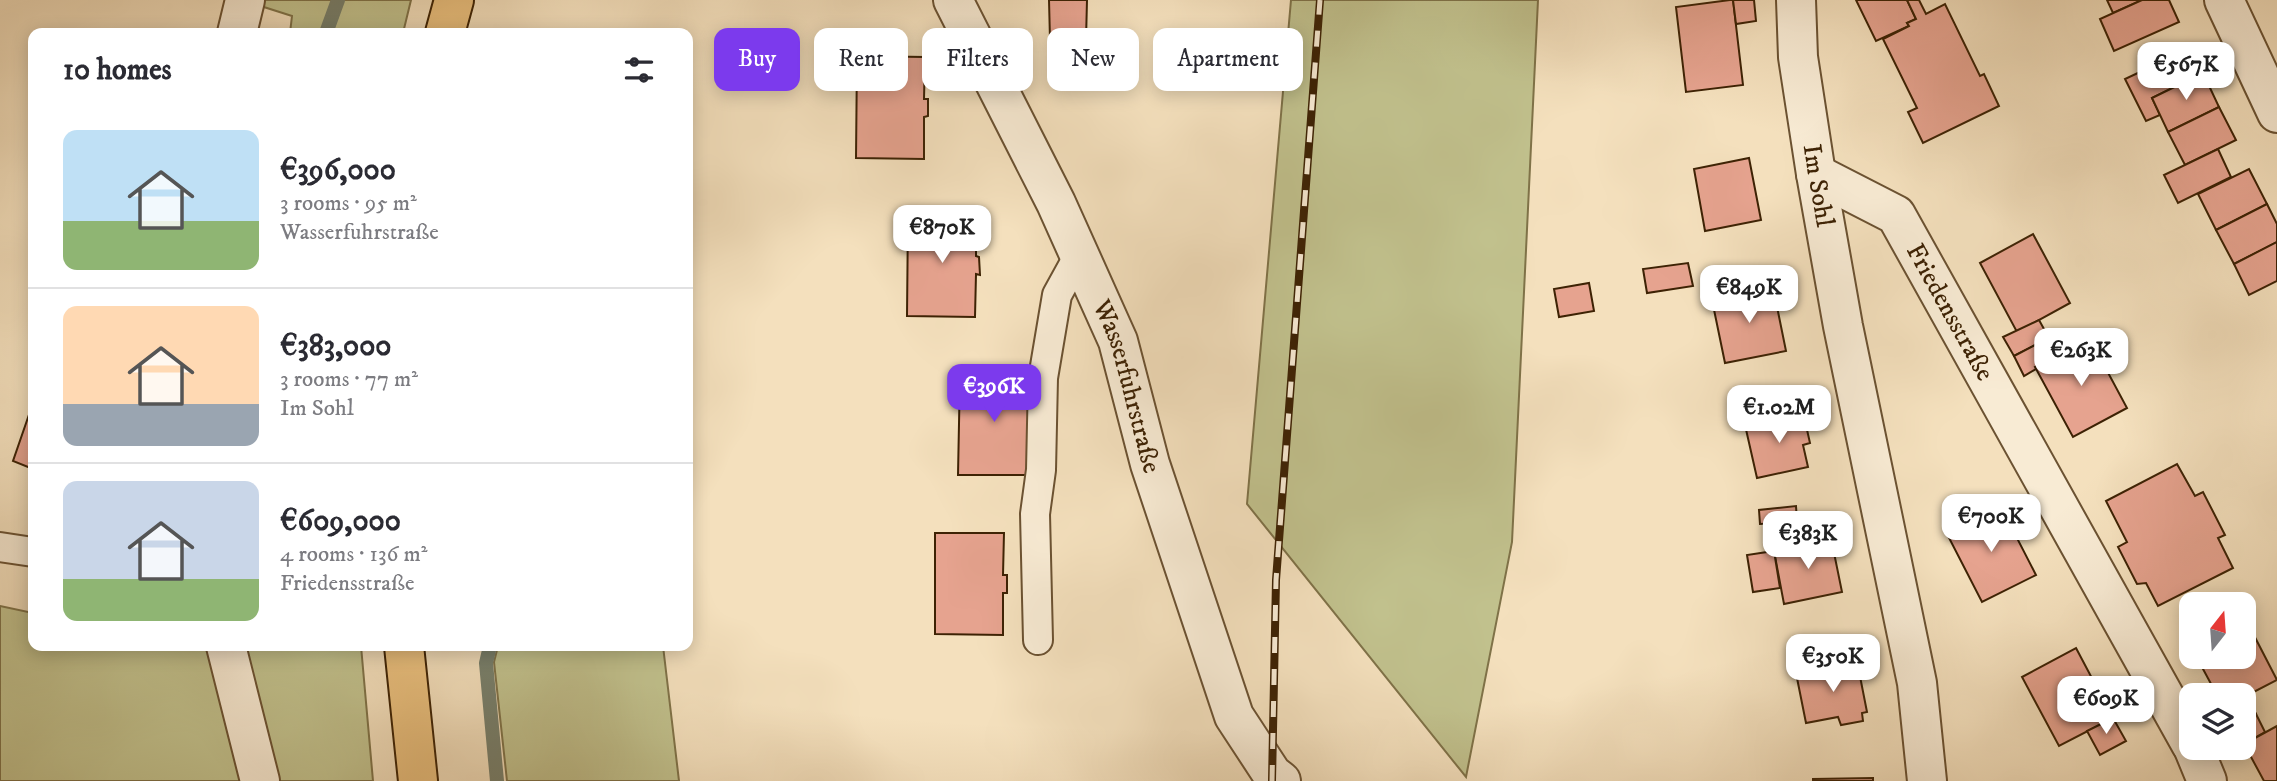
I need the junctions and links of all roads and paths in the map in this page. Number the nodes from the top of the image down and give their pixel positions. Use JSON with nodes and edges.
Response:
{"nodes":[{"id":1,"x":245,"y":0,"type":"edge"},
{"id":2,"x":454,"y":0,"type":"edge"},
{"id":3,"x":953,"y":0,"type":"edge"},
{"id":4,"x":1796,"y":0,"type":"edge"},
{"id":5,"x":2224,"y":0,"type":"edge"},
{"id":6,"x":238,"y":28,"type":"edge"},
{"id":7,"x":446,"y":28,"type":"edge"},
{"id":8,"x":2277,"y":113,"type":"edge"},
{"id":9,"x":1816,"y":174,"type":"junction"},
{"id":10,"x":1079,"y":255,"type":"junction"},
{"id":11,"x":0,"y":547,"type":"edge"},
{"id":12,"x":28,"y":551,"type":"edge"},
{"id":13,"x":1038,"y":640,"type":"dead end"},
{"id":14,"x":227,"y":651,"type":"edge"},
{"id":15,"x":405,"y":651,"type":"edge"},
{"id":16,"x":2179,"y":723,"type":"edge"},
{"id":17,"x":2198,"y":760,"type":"edge"},
{"id":18,"x":261,"y":781,"type":"edge"},
{"id":19,"x":418,"y":781,"type":"edge"},
{"id":20,"x":1280,"y":781,"type":"edge"},
{"id":21,"x":1927,"y":781,"type":"edge"},
{"id":22,"x":2207,"y":781,"type":"edge"}],
"edges":[{"from":1,"to":6,"type":"street"},
{"from":2,"to":7,"type":"main road"},
{"from":3,"to":10,"type":"street","name":"Wasserfuhrstraße"},
{"from":4,"to":9,"type":"street","name":"Im Sohl"},
{"from":5,"to":8,"type":"street"},
{"from":9,"to":16,"type":"street","name":"Friedensstraße"},
{"from":9,"to":21,"type":"street","name":"Im Sohl"},
{"from":10,"to":13,"type":"lane"},
{"from":10,"to":20,"type":"street","name":"Wasserfuhrstraße"},
{"from":11,"to":12,"type":"lane"},
{"from":14,"to":18,"type":"street"},
{"from":15,"to":19,"type":"main road"},
{"from":17,"to":22,"type":"street","name":"Friedensstraße"}]}
